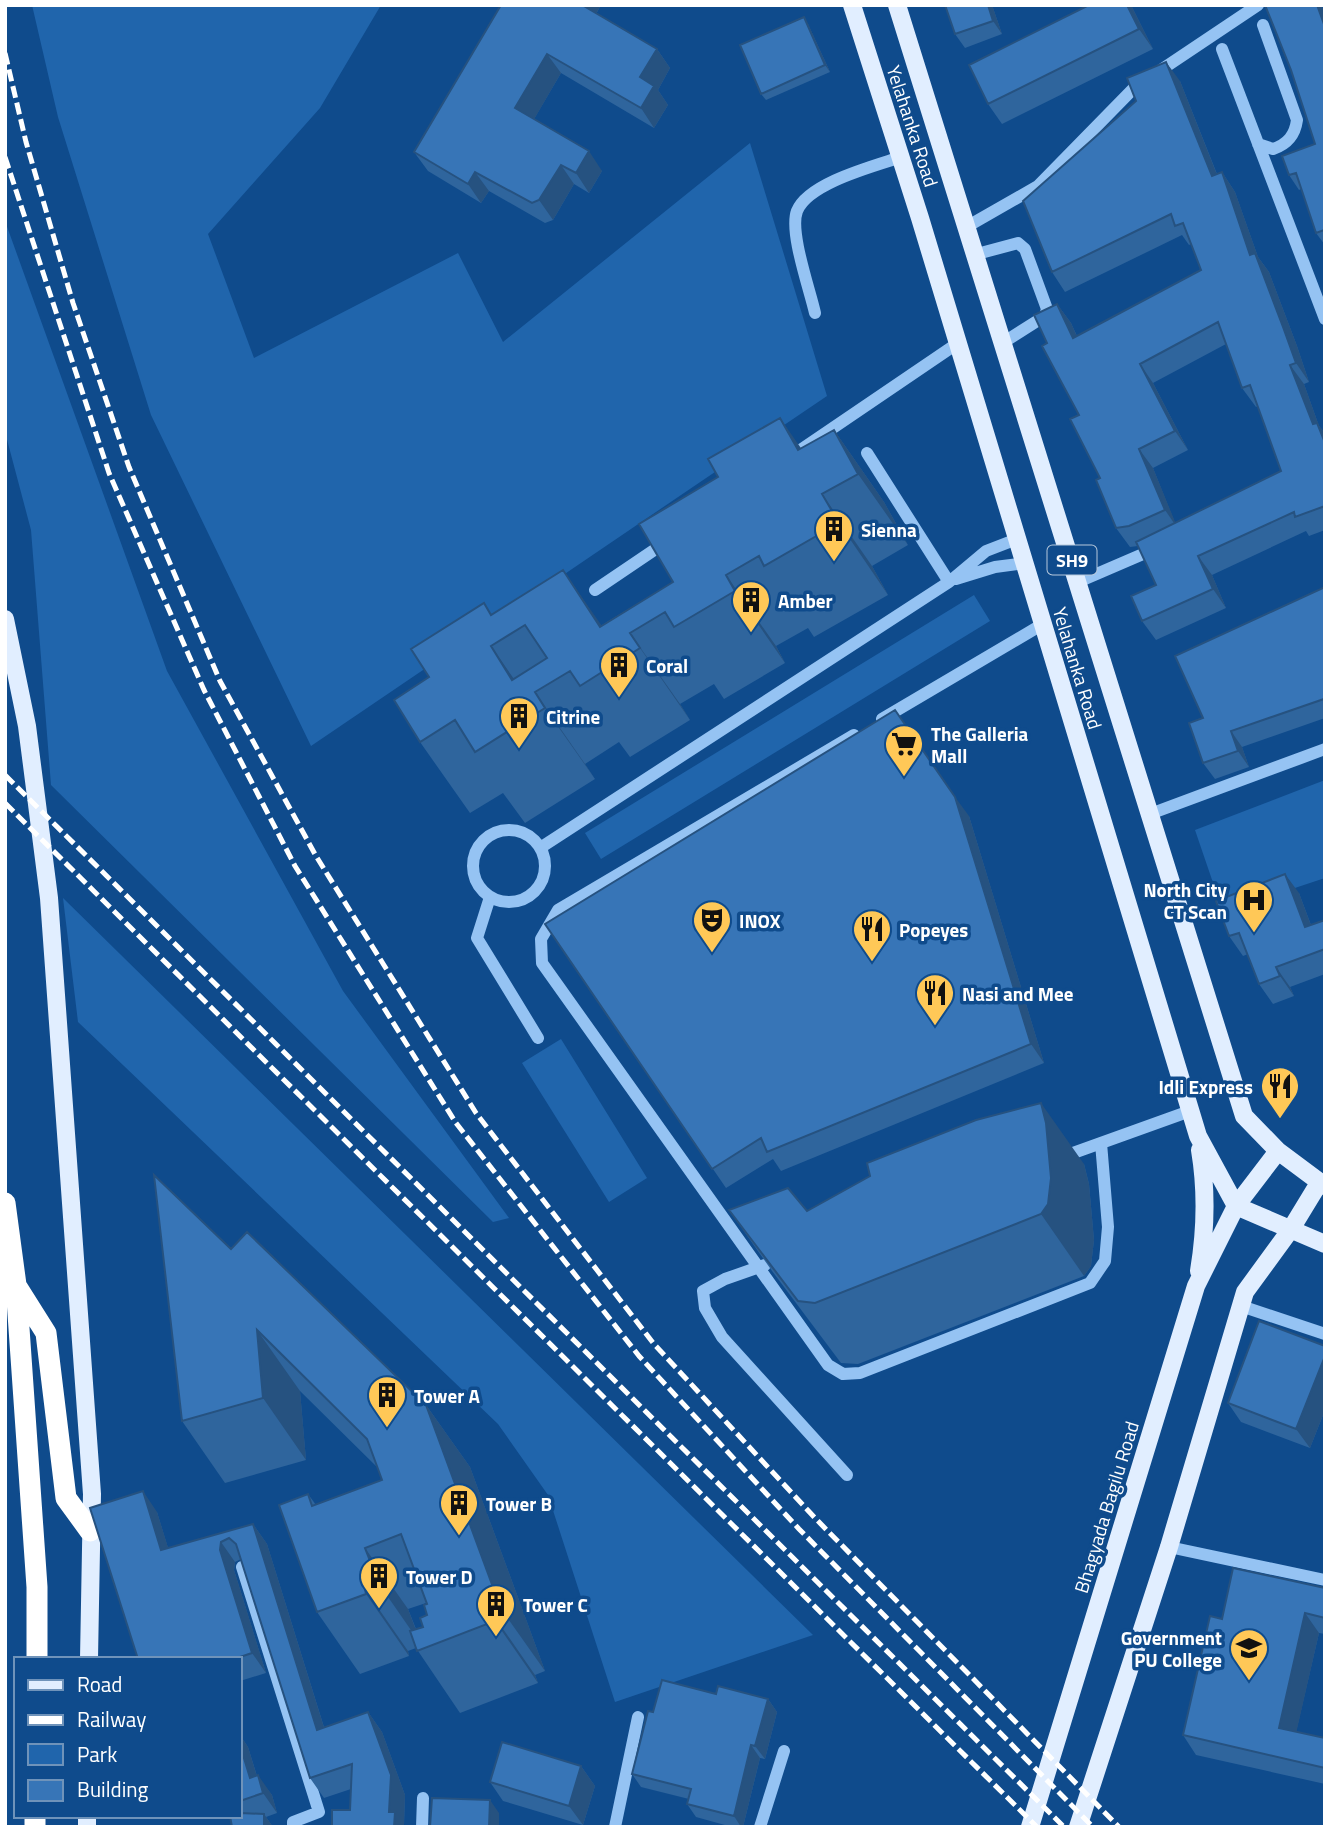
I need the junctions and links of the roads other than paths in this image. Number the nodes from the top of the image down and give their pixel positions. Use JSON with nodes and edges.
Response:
{"nodes":[{"id":1,"x":852,"y":5,"type":"edge"},
{"id":2,"x":897,"y":5,"type":"edge"},
{"id":3,"x":1258,"y":5,"type":"edge"},
{"id":4,"x":1263,"y":25,"type":"dead end"},
{"id":5,"x":1222,"y":49,"type":"dead end"},
{"id":6,"x":1258,"y":144,"type":"junction"},
{"id":7,"x":901,"y":157,"type":"junction"},
{"id":8,"x":968,"y":226,"type":"junction"},
{"id":9,"x":977,"y":254,"type":"junction"},
{"id":10,"x":815,"y":313,"type":"dead end"},
{"id":11,"x":1325,"y":319,"type":"edge"},
{"id":12,"x":1004,"y":342,"type":"junction"},
{"id":13,"x":958,"y":343,"type":"junction"},
{"id":14,"x":867,"y":453,"type":"dead end"},
{"id":15,"x":785,"y":461,"type":"edge"},
{"id":16,"x":673,"y":537,"type":"edge"},
{"id":17,"x":1017,"y":539,"type":"junction"},
{"id":18,"x":1173,"y":541,"type":"edge"},
{"id":19,"x":1025,"y":563,"type":"junction"},
{"id":20,"x":949,"y":582,"type":"junction"},
{"id":21,"x":1079,"y":582,"type":"junction"},
{"id":22,"x":595,"y":590,"type":"dead end"},
{"id":23,"x":5,"y":620,"type":"edge"},
{"id":24,"x":1043,"y":624,"type":"junction"},
{"id":25,"x":1325,"y":749,"type":"edge"},
{"id":26,"x":1150,"y":814,"type":"junction"},
{"id":27,"x":540,"y":848,"type":"junction"},
{"id":28,"x":489,"y":897,"type":"junction"},
{"id":29,"x":538,"y":1038,"type":"dead end"},
{"id":30,"x":1190,"y":1111,"type":"junction"},
{"id":31,"x":1198,"y":1136,"type":"junction"},
{"id":32,"x":1101,"y":1143,"type":"junction"},
{"id":33,"x":1278,"y":1151,"type":"junction"},
{"id":34,"x":1051,"y":1161,"type":"edge"},
{"id":35,"x":1322,"y":1185,"type":"edge"},
{"id":36,"x":5,"y":1203,"type":"edge"},
{"id":37,"x":1236,"y":1206,"type":"junction"},
{"id":38,"x":1291,"y":1229,"type":"junction"},
{"id":39,"x":1325,"y":1244,"type":"edge"},
{"id":40,"x":784,"y":1258,"type":"edge"},
{"id":41,"x":758,"y":1267,"type":"junction"},
{"id":42,"x":16,"y":1285,"type":"junction"},
{"id":43,"x":1196,"y":1286,"type":"junction"},
{"id":44,"x":1241,"y":1306,"type":"junction"},
{"id":45,"x":1325,"y":1334,"type":"edge"},
{"id":46,"x":846,"y":1475,"type":"dead end"},
{"id":47,"x":90,"y":1531,"type":"junction"},
{"id":48,"x":1169,"y":1547,"type":"junction"},
{"id":49,"x":242,"y":1567,"type":"edge"},
{"id":50,"x":1325,"y":1580,"type":"edge"},
{"id":51,"x":37,"y":1657,"type":"edge"},
{"id":52,"x":89,"y":1657,"type":"edge"},
{"id":53,"x":639,"y":1717,"type":"dead end"},
{"id":54,"x":784,"y":1751,"type":"dead end"},
{"id":55,"x":423,"y":1798,"type":"dead end"},
{"id":56,"x":293,"y":1824,"type":"edge"},
{"id":57,"x":422,"y":1827,"type":"edge"},
{"id":58,"x":615,"y":1827,"type":"edge"},
{"id":59,"x":760,"y":1827,"type":"edge"},
{"id":60,"x":1030,"y":1827,"type":"edge"},
{"id":61,"x":1078,"y":1827,"type":"edge"}],
"edges":[{"from":1,"to":7,"type":"main road","name":"Yelahanka Road","number":"SH9"},
{"from":2,"to":8,"type":"main road","name":"Yelahanka Road","number":"SH9"},
{"from":3,"to":8,"type":"street"},
{"from":4,"to":6,"type":"street"},
{"from":5,"to":6,"type":"street"},
{"from":6,"to":11,"type":"street"},
{"from":7,"to":10,"type":"street"},
{"from":7,"to":13,"type":"main road","name":"Yelahanka Road","number":"SH9"},
{"from":8,"to":9,"type":"main road","name":"Yelahanka Road","number":"SH9"},
{"from":9,"to":12,"type":"main road","name":"Yelahanka Road","number":"SH9"},
{"from":9,"to":12,"type":"street"},
{"from":12,"to":21,"type":"main road","name":"Yelahanka Road","number":"SH9"},
{"from":13,"to":15,"type":"street"},
{"from":13,"to":17,"type":"main road","name":"Yelahanka Road","number":"SH9"},
{"from":14,"to":20,"type":"street"},
{"from":16,"to":22,"type":"street"},
{"from":17,"to":19,"type":"main road","name":"Yelahanka Road","number":"SH9"},
{"from":17,"to":20,"type":"street"},
{"from":18,"to":21,"type":"street"},
{"from":19,"to":20,"type":"street"},
{"from":19,"to":24,"type":"main road","name":"Yelahanka Road","number":"SH9"},
{"from":20,"to":27,"type":"street"},
{"from":21,"to":26,"type":"main road","name":"Yelahanka Road","number":"SH9"},
{"from":23,"to":47,"type":"main road"},
{"from":24,"to":30,"type":"main road","name":"Yelahanka Road","number":"SH9"},
{"from":24,"to":41,"type":"street"},
{"from":25,"to":26,"type":"street"},
{"from":26,"to":33,"type":"main road","name":"Yelahanka Road","number":"SH9"},
{"from":27,"to":28,"type":"street"},
{"from":27,"to":28,"type":"street"},
{"from":28,"to":29,"type":"street"},
{"from":30,"to":31,"type":"main road","name":"Yelahanka Road","number":"SH9"},
{"from":30,"to":32,"type":"street"},
{"from":31,"to":37,"type":"main road","name":"Yelahanka Road","number":"SH9"},
{"from":31,"to":43,"type":"main road"},
{"from":32,"to":34,"type":"street"},
{"from":32,"to":41,"type":"street"},
{"from":33,"to":35,"type":"main road","name":"Yelahanka Road","number":"SH9"},
{"from":33,"to":37,"type":"main road","name":"Bhagyada Bagilu Road"},
{"from":35,"to":38,"type":"main road"},
{"from":36,"to":42,"type":"highway"},
{"from":37,"to":38,"type":"main road"},
{"from":37,"to":43,"type":"main road","name":"Bhagyada Bagilu Road"},
{"from":38,"to":39,"type":"main road"},
{"from":38,"to":44,"type":"main road"},
{"from":40,"to":41,"type":"street"},
{"from":41,"to":46,"type":"street"},
{"from":42,"to":47,"type":"highway"},
{"from":42,"to":51,"type":"highway"},
{"from":43,"to":60,"type":"main road","name":"Bhagyada Bagilu Road"},
{"from":44,"to":45,"type":"street"},
{"from":44,"to":48,"type":"main road"},
{"from":47,"to":52,"type":"main road"},
{"from":48,"to":50,"type":"street"},
{"from":48,"to":61,"type":"main road"},
{"from":49,"to":56,"type":"street"},
{"from":53,"to":58,"type":"street"},
{"from":54,"to":59,"type":"street"},
{"from":55,"to":57,"type":"street"}]}
